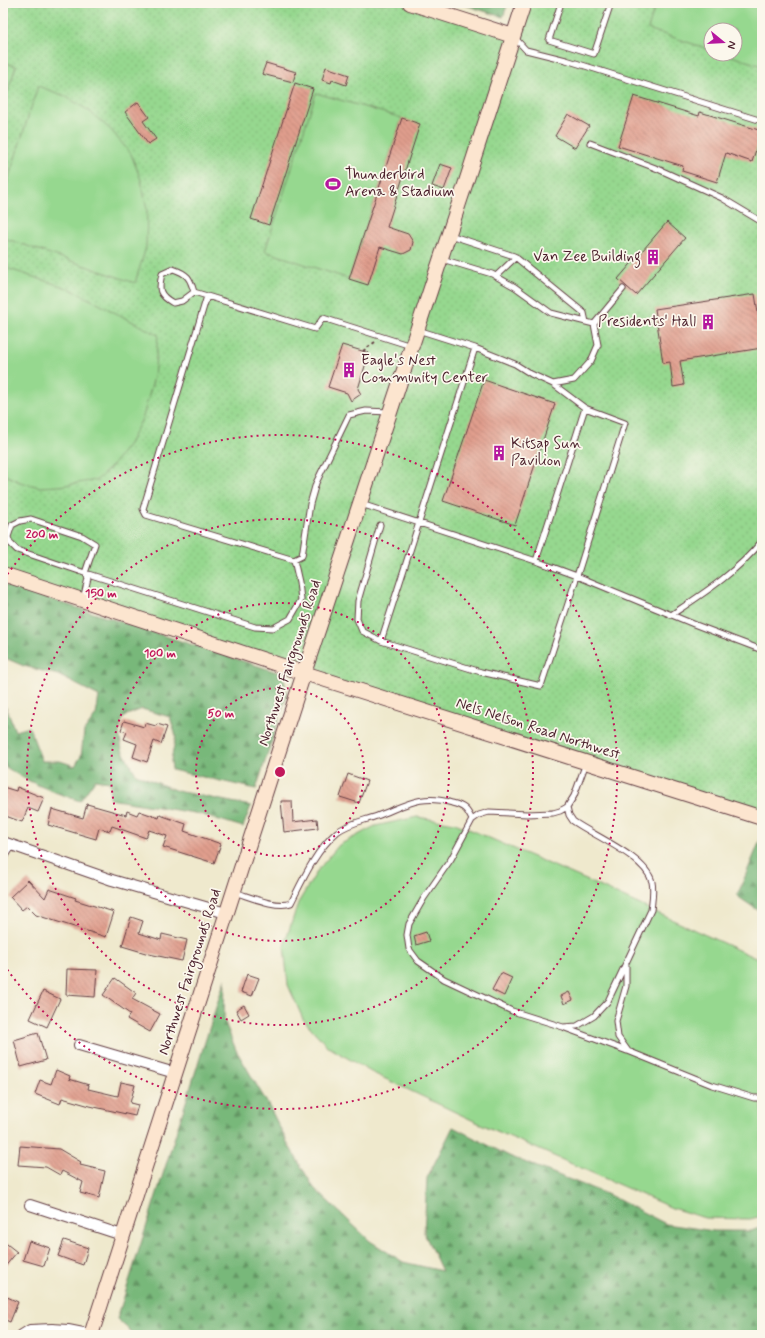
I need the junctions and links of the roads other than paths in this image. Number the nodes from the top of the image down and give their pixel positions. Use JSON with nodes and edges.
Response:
{"nodes":[{"id":1,"x":410,"y":3,"type":"edge"},
{"id":2,"x":524,"y":3,"type":"edge"},
{"id":3,"x":561,"y":3,"type":"edge"},
{"id":4,"x":611,"y":3,"type":"edge"},
{"id":5,"x":513,"y":36,"type":"junction"},
{"id":6,"x":762,"y":121,"type":"edge"},
{"id":7,"x":590,"y":143,"type":"dead end"},
{"id":8,"x":762,"y":222,"type":"edge"},
{"id":9,"x":449,"y":234,"type":"junction"},
{"id":10,"x":516,"y":257,"type":"junction"},
{"id":11,"x":441,"y":259,"type":"junction"},
{"id":12,"x":496,"y":276,"type":"junction"},
{"id":13,"x":622,"y":289,"type":"dead end"},
{"id":14,"x":194,"y":292,"type":"junction"},
{"id":15,"x":207,"y":296,"type":"junction"},
{"id":16,"x":586,"y":322,"type":"junction"},
{"id":17,"x":594,"y":324,"type":"junction"},
{"id":18,"x":417,"y":330,"type":"junction"},
{"id":19,"x":412,"y":346,"type":"junction"},
{"id":20,"x":475,"y":348,"type":"junction"},
{"id":21,"x":553,"y":384,"type":"junction"},
{"id":22,"x":585,"y":408,"type":"junction"},
{"id":23,"x":390,"y":412,"type":"junction"},
{"id":24,"x":360,"y":504,"type":"junction"},
{"id":25,"x":419,"y":523,"type":"junction"},
{"id":26,"x":380,"y":525,"type":"dead end"},
{"id":27,"x":762,"y":541,"type":"edge"},
{"id":28,"x":294,"y":560,"type":"junction"},
{"id":29,"x":536,"y":561,"type":"junction"},
{"id":30,"x":85,"y":573,"type":"junction"},
{"id":31,"x":3,"y":574,"type":"edge"},
{"id":32,"x":577,"y":576,"type":"junction"},
{"id":33,"x":83,"y":600,"type":"junction"},
{"id":34,"x":671,"y":615,"type":"junction"},
{"id":35,"x":381,"y":641,"type":"junction"},
{"id":36,"x":762,"y":650,"type":"edge"},
{"id":37,"x":304,"y":673,"type":"junction"},
{"id":38,"x":586,"y":762,"type":"junction"},
{"id":39,"x":567,"y":807,"type":"junction"},
{"id":40,"x":762,"y":818,"type":"edge"},
{"id":41,"x":472,"y":820,"type":"junction"},
{"id":42,"x":6,"y":844,"type":"edge"},
{"id":43,"x":3,"y":856,"type":"edge"},
{"id":44,"x":233,"y":891,"type":"junction"},
{"id":45,"x":226,"y":913,"type":"junction"},
{"id":46,"x":626,"y":964,"type":"junction"},
{"id":47,"x":563,"y":1027,"type":"junction"},
{"id":48,"x":80,"y":1045,"type":"dead end"},
{"id":49,"x":628,"y":1051,"type":"junction"},
{"id":50,"x":175,"y":1073,"type":"junction"},
{"id":51,"x":762,"y":1098,"type":"edge"},
{"id":52,"x":30,"y":1205,"type":"dead end"},
{"id":53,"x":122,"y":1235,"type":"junction"},
{"id":54,"x":22,"y":1335,"type":"edge"},
{"id":55,"x":92,"y":1335,"type":"edge"}],
"edges":[{"from":1,"to":5,"type":"main road"},
{"from":2,"to":5,"type":"main road","name":"Northwest Fairgrounds Road"},
{"from":3,"to":4,"type":"lane"},
{"from":5,"to":6,"type":"lane"},
{"from":5,"to":9,"type":"main road","name":"Northwest Fairgrounds Road"},
{"from":7,"to":8,"type":"lane"},
{"from":9,"to":10,"type":"lane"},
{"from":9,"to":11,"type":"main road","name":"Northwest Fairgrounds Road"},
{"from":10,"to":12,"type":"lane"},
{"from":10,"to":16,"type":"lane"},
{"from":11,"to":12,"type":"lane"},
{"from":11,"to":18,"type":"main road","name":"Northwest Fairgrounds Road"},
{"from":12,"to":16,"type":"lane"},
{"from":13,"to":17,"type":"lane"},
{"from":14,"to":14,"type":"lane"},
{"from":14,"to":15,"type":"lane"},
{"from":15,"to":19,"type":"lane"},
{"from":15,"to":28,"type":"lane"},
{"from":16,"to":17,"type":"lane"},
{"from":17,"to":21,"type":"lane"},
{"from":18,"to":19,"type":"main road","name":"Northwest Fairgrounds Road"},
{"from":18,"to":20,"type":"lane"},
{"from":19,"to":23,"type":"main road","name":"Northwest Fairgrounds Road"},
{"from":20,"to":21,"type":"lane"},
{"from":20,"to":25,"type":"lane"},
{"from":21,"to":22,"type":"lane"},
{"from":22,"to":29,"type":"lane"},
{"from":22,"to":32,"type":"lane"},
{"from":23,"to":24,"type":"main road","name":"Northwest Fairgrounds Road"},
{"from":23,"to":28,"type":"lane"},
{"from":24,"to":25,"type":"lane"},
{"from":24,"to":37,"type":"main road","name":"Northwest Fairgrounds Road"},
{"from":25,"to":29,"type":"lane"},
{"from":25,"to":35,"type":"lane"},
{"from":26,"to":35,"type":"lane"},
{"from":27,"to":34,"type":"lane"},
{"from":28,"to":30,"type":"lane"},
{"from":29,"to":32,"type":"lane"},
{"from":30,"to":30,"type":"lane"},
{"from":30,"to":33,"type":"lane"},
{"from":31,"to":33,"type":"main road","name":"Nels Nelson Road Northwest"},
{"from":32,"to":34,"type":"lane"},
{"from":32,"to":35,"type":"lane"},
{"from":33,"to":37,"type":"main road","name":"Nels Nelson Road Northwest"},
{"from":34,"to":36,"type":"lane"},
{"from":37,"to":38,"type":"main road","name":"Nels Nelson Road Northwest"},
{"from":37,"to":44,"type":"main road","name":"Northwest Fairgrounds Road"},
{"from":38,"to":39,"type":"lane"},
{"from":38,"to":40,"type":"main road","name":"Nels Nelson Road Northwest"},
{"from":39,"to":41,"type":"lane"},
{"from":39,"to":46,"type":"lane"},
{"from":41,"to":44,"type":"lane"},
{"from":41,"to":47,"type":"lane"},
{"from":42,"to":43,"type":"street"},
{"from":42,"to":45,"type":"street"},
{"from":44,"to":45,"type":"main road","name":"Northwest Fairgrounds Road"},
{"from":45,"to":50,"type":"main road","name":"Northwest Fairgrounds Road"},
{"from":46,"to":47,"type":"lane"},
{"from":46,"to":49,"type":"lane"},
{"from":47,"to":49,"type":"lane"},
{"from":48,"to":50,"type":"street"},
{"from":49,"to":51,"type":"lane"},
{"from":50,"to":53,"type":"main road","name":"Northwest Fairgrounds Road"},
{"from":52,"to":53,"type":"street"},
{"from":53,"to":55,"type":"main road","name":"Northwest Fairgrounds Road"},
{"from":54,"to":55,"type":"street"}]}
